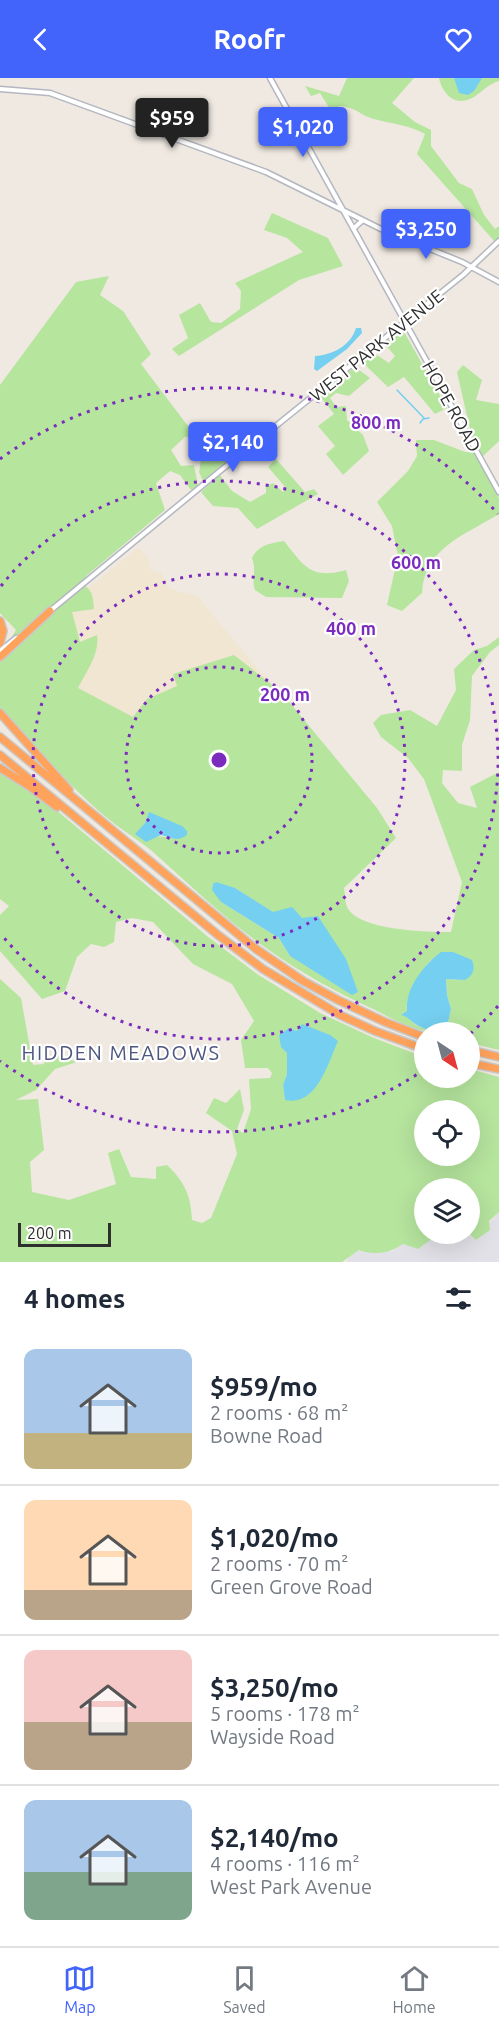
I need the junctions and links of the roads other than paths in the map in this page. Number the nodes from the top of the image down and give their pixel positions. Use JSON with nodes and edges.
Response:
{"nodes":[{"id":1,"x":270,"y":78,"type":"edge"},
{"id":2,"x":0,"y":89,"type":"edge"},
{"id":3,"x":332,"y":190,"type":"junction"},
{"id":4,"x":325,"y":200,"type":"junction"},
{"id":5,"x":344,"y":210,"type":"junction"},
{"id":6,"x":363,"y":220,"type":"junction"},
{"id":7,"x":354,"y":228,"type":"junction"},
{"id":8,"x":499,"y":242,"type":"edge"},
{"id":9,"x":472,"y":267,"type":"junction"},
{"id":10,"x":499,"y":282,"type":"edge"},
{"id":11,"x":405,"y":321,"type":"junction"},
{"id":12,"x":499,"y":492,"type":"edge"},
{"id":13,"x":50,"y":611,"type":"junction"},
{"id":14,"x":0,"y":621,"type":"edge"},
{"id":15,"x":0,"y":643,"type":"edge"},
{"id":16,"x":0,"y":651,"type":"edge"},
{"id":17,"x":0,"y":657,"type":"edge"},
{"id":18,"x":0,"y":713,"type":"edge"},
{"id":19,"x":0,"y":737,"type":"edge"},
{"id":20,"x":0,"y":754,"type":"edge"},
{"id":21,"x":0,"y":768,"type":"edge"},
{"id":22,"x":82,"y":805,"type":"junction"},
{"id":23,"x":115,"y":850,"type":"junction"},
{"id":24,"x":414,"y":1033,"type":"edge"},
{"id":25,"x":414,"y":1045,"type":"edge"},
{"id":26,"x":480,"y":1052,"type":"edge"},
{"id":27,"x":499,"y":1057,"type":"edge"},
{"id":28,"x":480,"y":1064,"type":"edge"},
{"id":29,"x":499,"y":1069,"type":"edge"}],
"edges":[{"from":1,"to":3,"type":"street","name":"HOPE ROAD"},
{"from":2,"to":4,"type":"street"},
{"from":3,"to":4,"type":"street"},
{"from":3,"to":5,"type":"street","name":"HOPE ROAD"},
{"from":4,"to":5,"type":"street"},
{"from":5,"to":6,"type":"street"},
{"from":5,"to":7,"type":"street","name":"HOPE ROAD"},
{"from":6,"to":7,"type":"street"},
{"from":6,"to":9,"type":"street"},
{"from":7,"to":11,"type":"street","name":"HOPE ROAD"},
{"from":8,"to":9,"type":"street","name":"WEST PARK AVENUE"},
{"from":9,"to":10,"type":"street"},
{"from":9,"to":11,"type":"street","name":"WEST PARK AVENUE"},
{"from":11,"to":12,"type":"street","name":"HOPE ROAD"},
{"from":11,"to":13,"type":"street","name":"WEST PARK AVENUE"},
{"from":13,"to":16,"type":"street","name":"WEST PARK AVENUE"},
{"from":13,"to":17,"type":"highway"},
{"from":14,"to":15,"type":"highway"},
{"from":18,"to":22,"type":"highway"},
{"from":19,"to":22,"type":"highway"},
{"from":20,"to":23,"type":"highway"},
{"from":21,"to":23,"type":"highway"},
{"from":22,"to":24,"type":"highway"},
{"from":23,"to":25,"type":"highway"},
{"from":26,"to":27,"type":"highway"},
{"from":28,"to":29,"type":"highway"}]}
